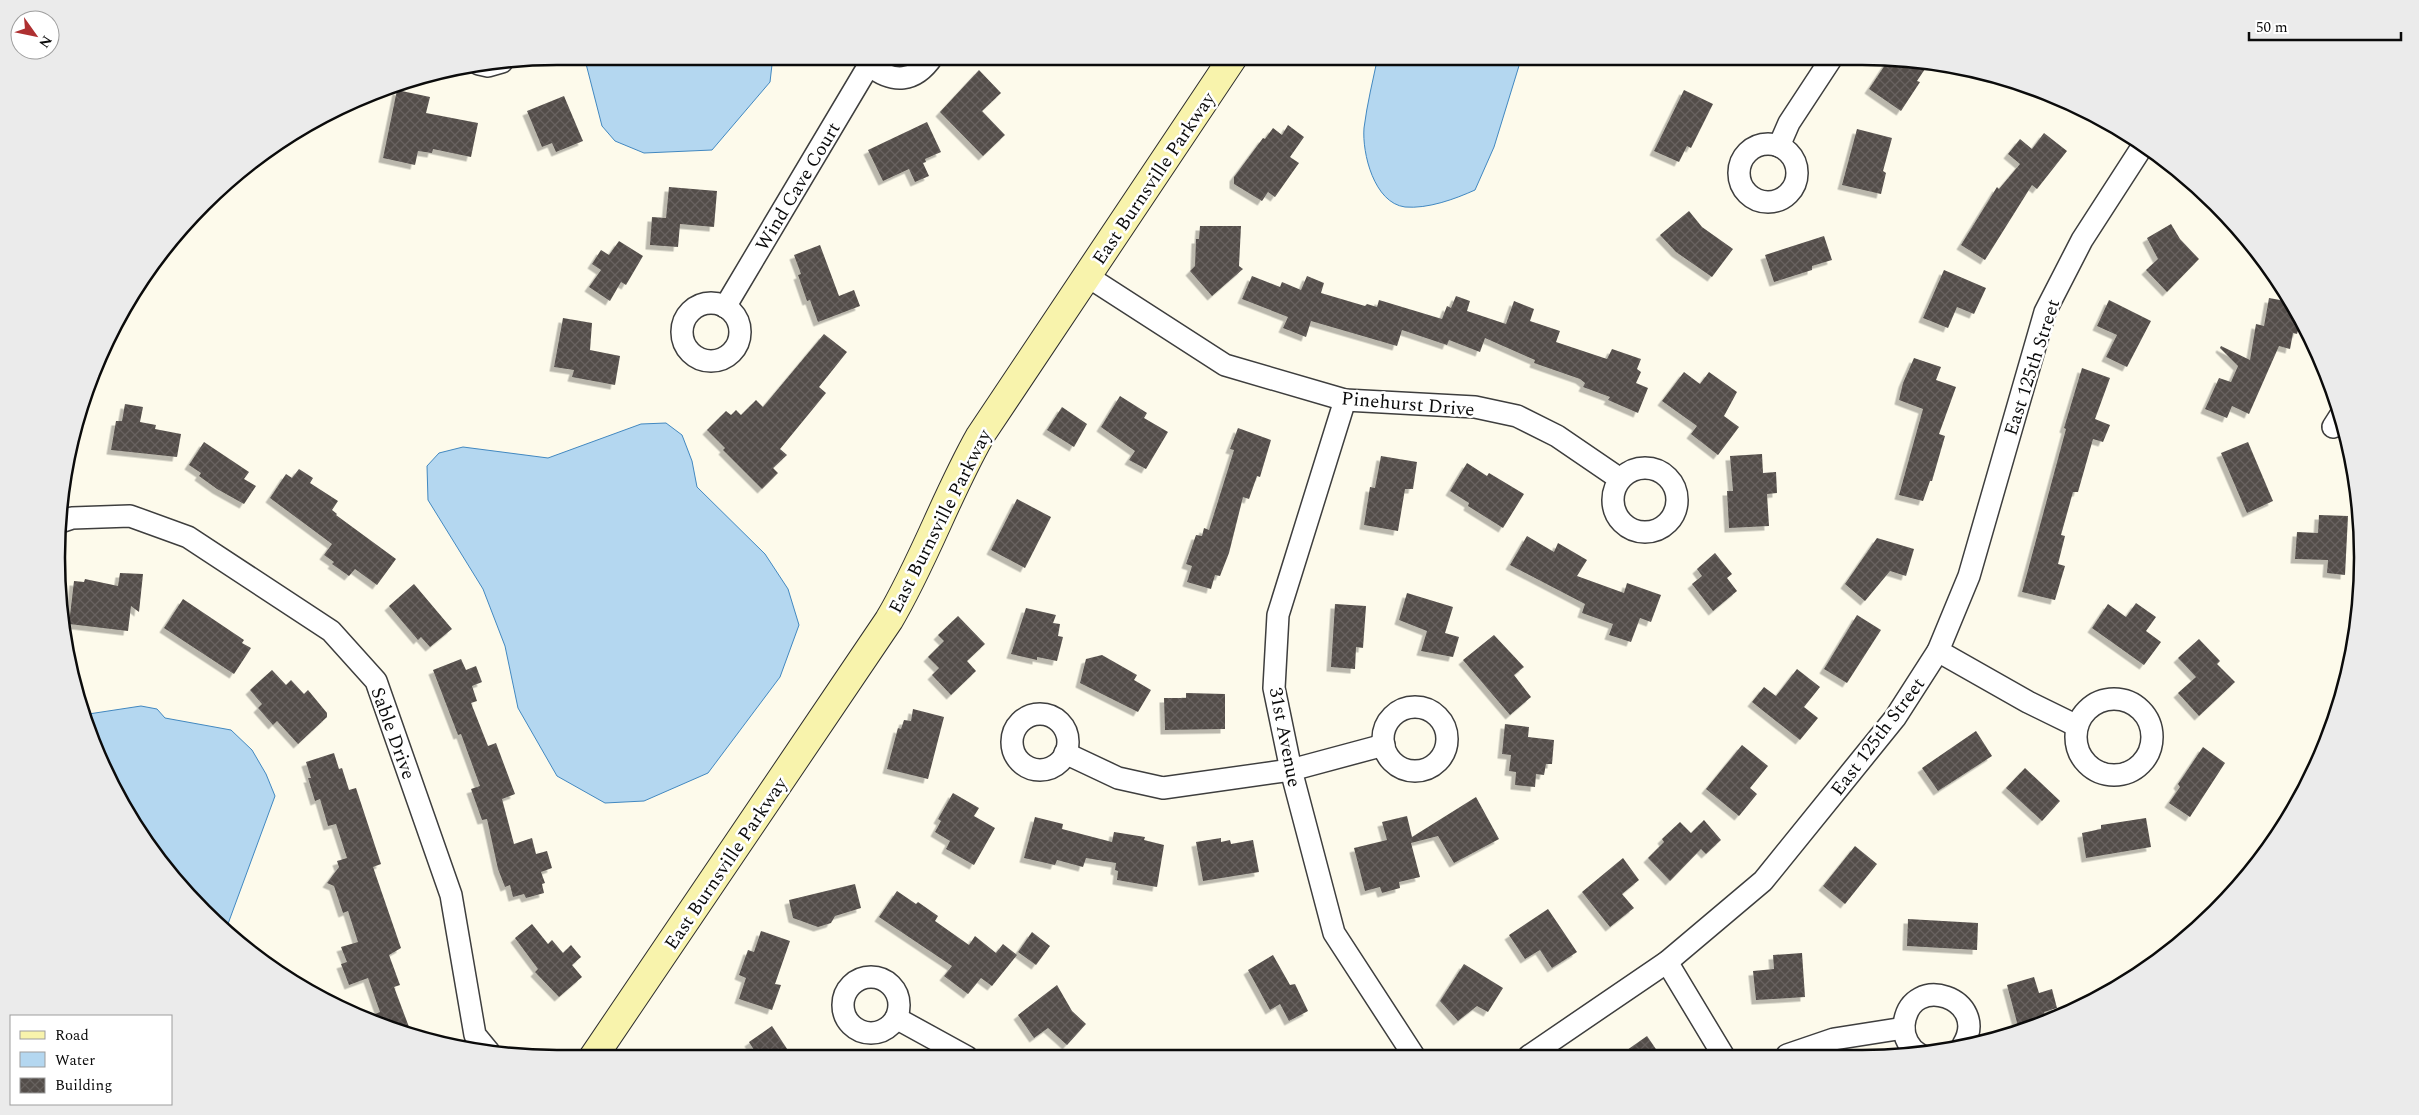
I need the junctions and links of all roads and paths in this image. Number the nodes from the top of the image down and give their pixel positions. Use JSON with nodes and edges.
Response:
{"nodes":[{"id":1,"x":866,"y":65,"type":"edge"},
{"id":2,"x":873,"y":65,"type":"edge"},
{"id":3,"x":927,"y":65,"type":"edge"},
{"id":4,"x":1228,"y":65,"type":"edge"},
{"id":5,"x":1827,"y":65,"type":"edge"},
{"id":6,"x":1779,"y":146,"type":"dead end"},
{"id":7,"x":2139,"y":151,"type":"edge"},
{"id":8,"x":1087,"y":276,"type":"junction"},
{"id":9,"x":725,"y":307,"type":"dead end"},
{"id":10,"x":1346,"y":400,"type":"junction"},
{"id":11,"x":1620,"y":479,"type":"dead end"},
{"id":12,"x":66,"y":520,"type":"edge"},
{"id":13,"x":1938,"y":651,"type":"junction"},
{"id":14,"x":2077,"y":726,"type":"dead end"},
{"id":15,"x":1384,"y":745,"type":"dead end"},
{"id":16,"x":1066,"y":753,"type":"dead end"},
{"id":17,"x":1291,"y":770,"type":"junction"},
{"id":18,"x":1667,"y":962,"type":"junction"},
{"id":19,"x":896,"y":1018,"type":"dead end"},
{"id":20,"x":1904,"y":1028,"type":"junction"},
{"id":21,"x":1967,"y":1039,"type":"edge"},
{"id":22,"x":483,"y":1044,"type":"edge"},
{"id":23,"x":1913,"y":1047,"type":"edge"},
{"id":24,"x":598,"y":1050,"type":"edge"},
{"id":25,"x":953,"y":1050,"type":"edge"},
{"id":26,"x":1410,"y":1050,"type":"edge"},
{"id":27,"x":1539,"y":1050,"type":"edge"},
{"id":28,"x":1720,"y":1050,"type":"edge"},
{"id":29,"x":1802,"y":1050,"type":"edge"}],
"edges":[{"from":1,"to":9,"type":"street","name":"Wind Cave Court"},
{"from":2,"to":3,"type":"street","name":"Wind Cave Court"},
{"from":4,"to":8,"type":"street","name":"East Burnsville Parkway"},
{"from":5,"to":6,"type":"street"},
{"from":7,"to":13,"type":"street","name":"East 125th Street"},
{"from":8,"to":10,"type":"street","name":"Pinehurst Drive"},
{"from":8,"to":24,"type":"street","name":"East Burnsville Parkway"},
{"from":10,"to":11,"type":"street","name":"Pinehurst Drive"},
{"from":10,"to":17,"type":"street","name":"31st Avenue"},
{"from":12,"to":22,"type":"street","name":"Sable Drive"},
{"from":13,"to":14,"type":"street"},
{"from":13,"to":18,"type":"street","name":"East 125th Street"},
{"from":15,"to":17,"type":"street"},
{"from":16,"to":17,"type":"street"},
{"from":17,"to":26,"type":"street","name":"31st Avenue"},
{"from":18,"to":27,"type":"street","name":"East 125th Street"},
{"from":18,"to":28,"type":"street"},
{"from":19,"to":25,"type":"street"},
{"from":20,"to":21,"type":"street"},
{"from":20,"to":23,"type":"street"},
{"from":20,"to":29,"type":"street"}]}
